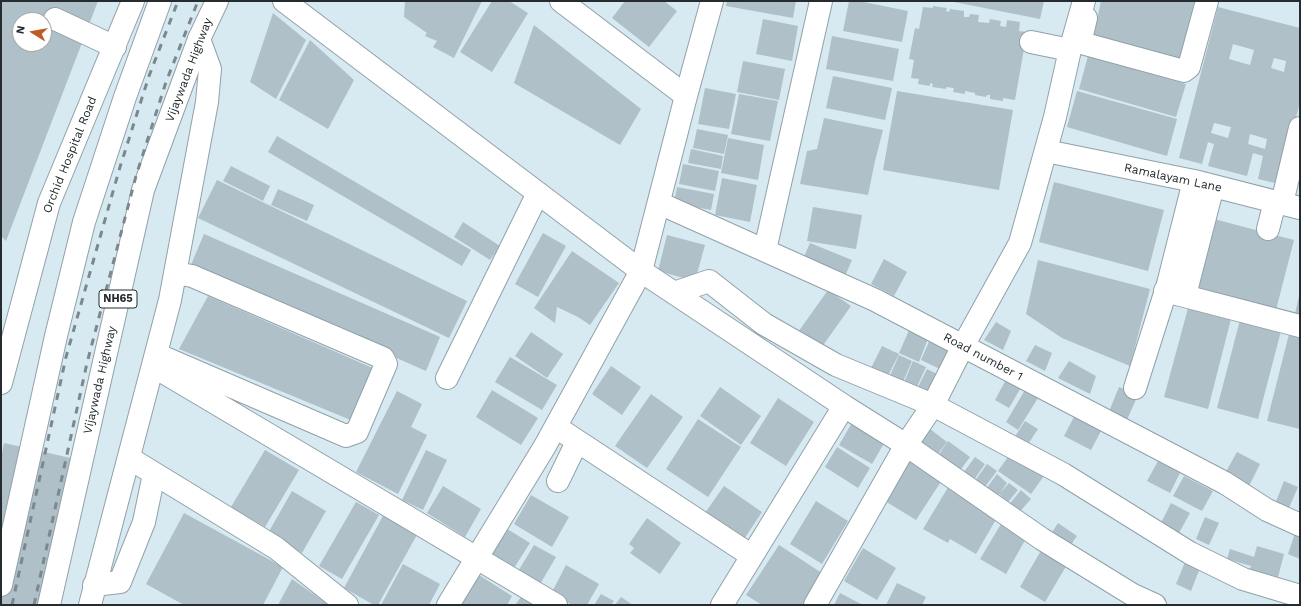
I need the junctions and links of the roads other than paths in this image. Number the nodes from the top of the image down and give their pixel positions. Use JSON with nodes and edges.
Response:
{"nodes":[{"id":1,"x":133,"y":1,"type":"edge"},
{"id":2,"x":160,"y":1,"type":"edge"},
{"id":3,"x":217,"y":1,"type":"edge"},
{"id":4,"x":284,"y":1,"type":"edge"},
{"id":5,"x":561,"y":1,"type":"edge"},
{"id":6,"x":712,"y":1,"type":"edge"},
{"id":7,"x":821,"y":1,"type":"edge"},
{"id":8,"x":1084,"y":1,"type":"edge"},
{"id":9,"x":1091,"y":1,"type":"edge"},
{"id":10,"x":1207,"y":1,"type":"edge"},
{"id":11,"x":55,"y":19,"type":"dead end"},
{"id":12,"x":199,"y":39,"type":"junction"},
{"id":13,"x":1031,"y":42,"type":"dead end"},
{"id":14,"x":115,"y":47,"type":"junction"},
{"id":15,"x":1070,"y":50,"type":"junction"},
{"id":16,"x":686,"y":96,"type":"junction"},
{"id":17,"x":1300,"y":128,"type":"edge"},
{"id":18,"x":1046,"y":151,"type":"junction"},
{"id":19,"x":1204,"y":184,"type":"junction"},
{"id":20,"x":538,"y":194,"type":"junction"},
{"id":21,"x":1288,"y":200,"type":"edge"},
{"id":22,"x":659,"y":203,"type":"junction"},
{"id":23,"x":1268,"y":229,"type":"dead end"},
{"id":24,"x":765,"y":250,"type":"junction"},
{"id":25,"x":641,"y":271,"type":"junction"},
{"id":26,"x":175,"y":273,"type":"junction"},
{"id":27,"x":674,"y":293,"type":"junction"},
{"id":28,"x":1175,"y":293,"type":"junction"},
{"id":29,"x":1300,"y":326,"type":"edge"},
{"id":30,"x":6,"y":342,"type":"edge"},
{"id":31,"x":963,"y":346,"type":"junction"},
{"id":32,"x":160,"y":360,"type":"junction"},
{"id":33,"x":447,"y":378,"type":"dead end"},
{"id":34,"x":1,"y":383,"type":"edge"},
{"id":35,"x":1135,"y":388,"type":"dead end"},
{"id":36,"x":933,"y":405,"type":"junction"},
{"id":37,"x":844,"y":406,"type":"junction"},
{"id":38,"x":556,"y":427,"type":"junction"},
{"id":39,"x":577,"y":442,"type":"junction"},
{"id":40,"x":906,"y":445,"type":"junction"},
{"id":41,"x":129,"y":458,"type":"junction"},
{"id":42,"x":154,"y":474,"type":"junction"},
{"id":43,"x":558,"y":481,"type":"dead end"},
{"id":44,"x":1300,"y":525,"type":"edge"},
{"id":45,"x":752,"y":556,"type":"junction"},
{"id":46,"x":478,"y":558,"type":"junction"},
{"id":47,"x":1,"y":585,"type":"edge"},
{"id":48,"x":92,"y":595,"type":"edge"},
{"id":49,"x":1300,"y":596,"type":"edge"},
{"id":50,"x":49,"y":605,"type":"edge"},
{"id":51,"x":346,"y":605,"type":"edge"},
{"id":52,"x":448,"y":605,"type":"edge"},
{"id":53,"x":556,"y":605,"type":"edge"},
{"id":54,"x":722,"y":605,"type":"edge"},
{"id":55,"x":815,"y":605,"type":"edge"},
{"id":56,"x":1155,"y":605,"type":"edge"}],
"edges":[{"from":1,"to":14,"type":"main road","name":"Orchid Hospital Road"},
{"from":2,"to":47,"type":"main road"},
{"from":3,"to":12,"type":"main road","name":"Vijaywada Highway","number":"NH65"},
{"from":4,"to":20,"type":"main road"},
{"from":5,"to":16,"type":"main road"},
{"from":6,"to":16,"type":"main road"},
{"from":7,"to":24,"type":"main road"},
{"from":8,"to":15,"type":"main road"},
{"from":9,"to":10,"type":"main road"},
{"from":11,"to":14,"type":"main road"},
{"from":12,"to":26,"type":"main road"},
{"from":12,"to":50,"type":"main road","name":"Vijaywada Highway","number":"NH65"},
{"from":13,"to":15,"type":"main road"},
{"from":14,"to":30,"type":"main road","name":"Orchid Hospital Road"},
{"from":15,"to":18,"type":"main road"},
{"from":16,"to":22,"type":"main road"},
{"from":17,"to":21,"type":"main road"},
{"from":18,"to":19,"type":"main road","name":"Ramalayam Lane"},
{"from":18,"to":31,"type":"main road"},
{"from":19,"to":21,"type":"main road","name":"Ramalayam Lane"},
{"from":19,"to":28,"type":"main road"},
{"from":20,"to":25,"type":"main road"},
{"from":20,"to":33,"type":"main road"},
{"from":21,"to":23,"type":"main road"},
{"from":22,"to":24,"type":"main road","name":"Road number 1"},
{"from":22,"to":25,"type":"main road"},
{"from":24,"to":31,"type":"main road","name":"Road number 1"},
{"from":25,"to":27,"type":"main road"},
{"from":25,"to":38,"type":"main road"},
{"from":26,"to":32,"type":"main road"},
{"from":26,"to":32,"type":"main road"},
{"from":27,"to":36,"type":"main road"},
{"from":27,"to":37,"type":"main road"},
{"from":28,"to":29,"type":"main road"},
{"from":28,"to":35,"type":"main road"},
{"from":30,"to":34,"type":"main road","name":"Orchid Hospital Road"},
{"from":31,"to":36,"type":"main road"},
{"from":31,"to":44,"type":"main road","name":"Road number 1"},
{"from":32,"to":41,"type":"main road"},
{"from":32,"to":46,"type":"main road"},
{"from":36,"to":40,"type":"main road"},
{"from":36,"to":49,"type":"main road"},
{"from":37,"to":40,"type":"main road"},
{"from":37,"to":45,"type":"main road"},
{"from":38,"to":39,"type":"main road"},
{"from":38,"to":46,"type":"main road"},
{"from":39,"to":43,"type":"main road"},
{"from":39,"to":45,"type":"main road"},
{"from":40,"to":55,"type":"main road"},
{"from":40,"to":56,"type":"main road"},
{"from":41,"to":42,"type":"main road"},
{"from":41,"to":48,"type":"main road"},
{"from":42,"to":48,"type":"main road"},
{"from":42,"to":51,"type":"main road"},
{"from":45,"to":54,"type":"main road"},
{"from":46,"to":52,"type":"main road"},
{"from":46,"to":53,"type":"main road"}]}
